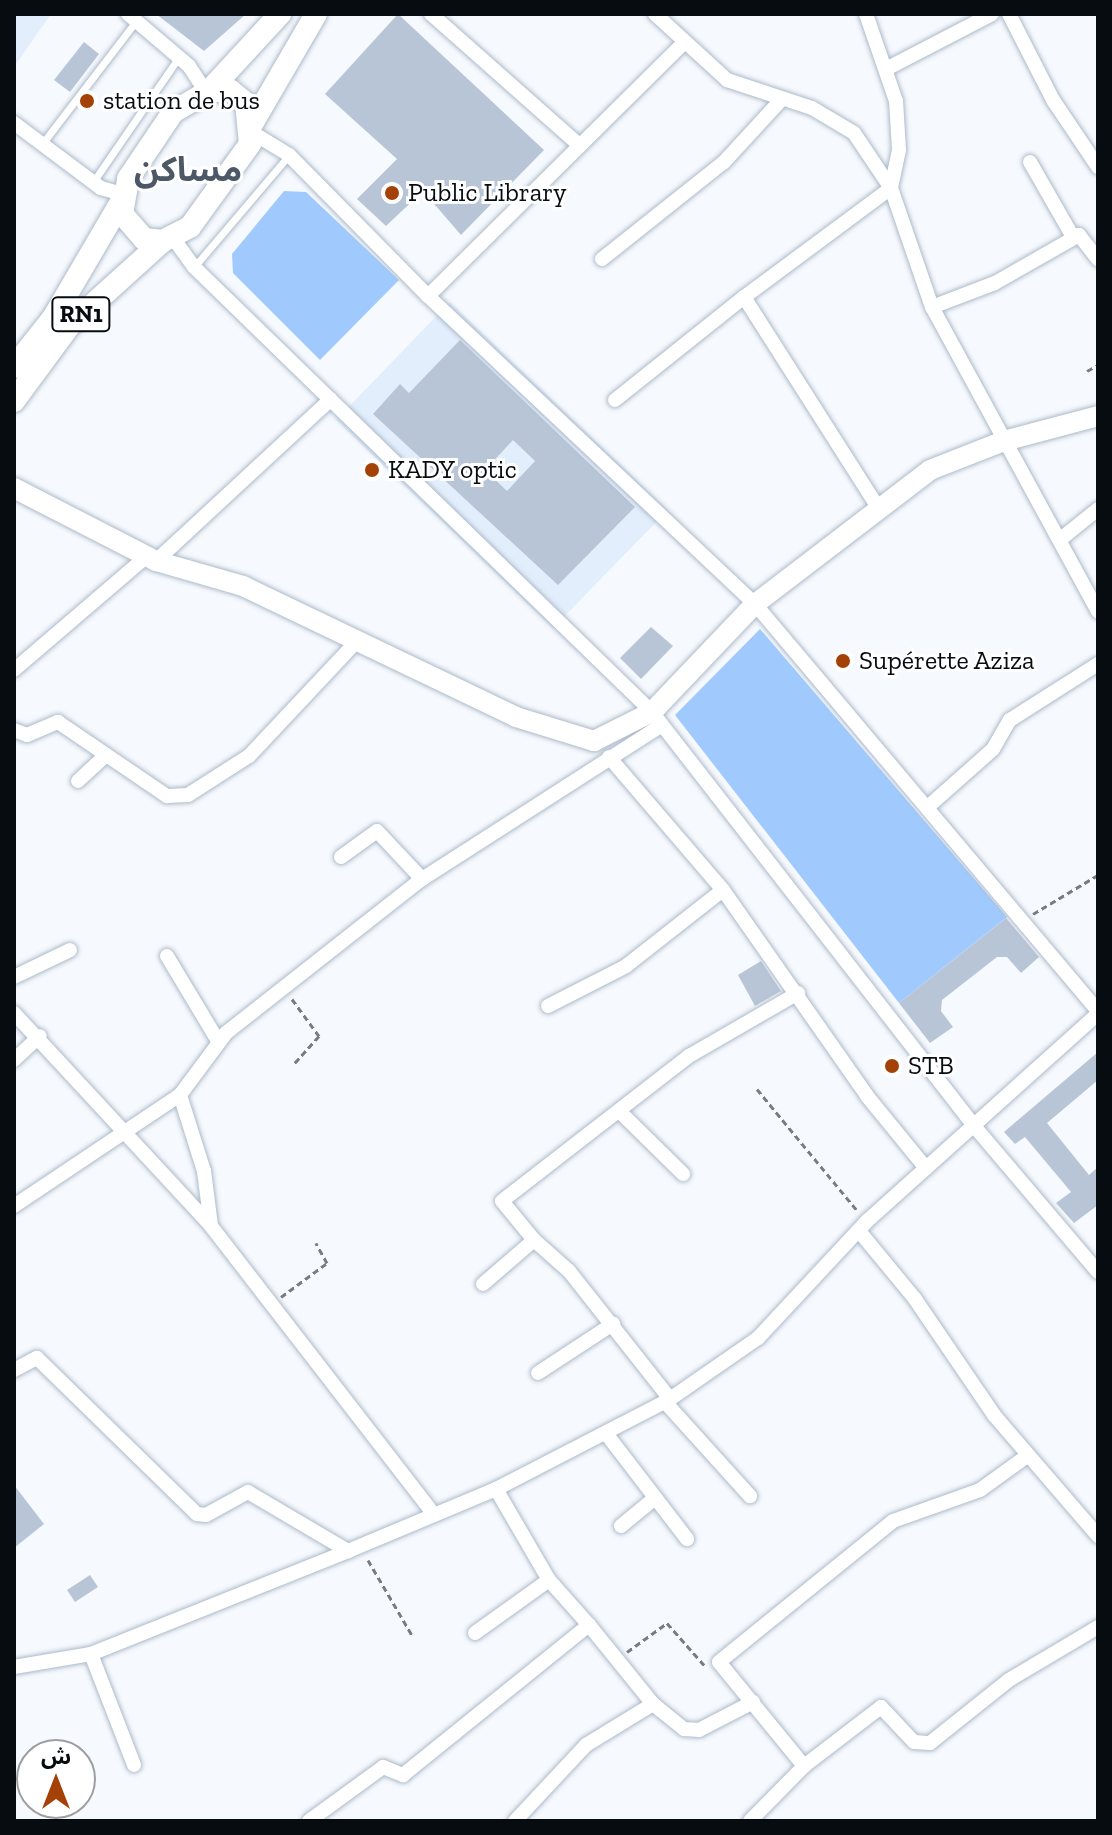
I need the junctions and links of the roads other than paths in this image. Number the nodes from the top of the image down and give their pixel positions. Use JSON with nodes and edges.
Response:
{"nodes":[{"id":1,"x":280,"y":14,"type":"edge"},
{"id":2,"x":316,"y":14,"type":"edge"},
{"id":3,"x":431,"y":14,"type":"edge"},
{"id":4,"x":655,"y":14,"type":"edge"},
{"id":5,"x":866,"y":14,"type":"edge"},
{"id":6,"x":992,"y":14,"type":"edge"},
{"id":7,"x":1009,"y":14,"type":"edge"},
{"id":8,"x":132,"y":18,"type":"edge"},
{"id":9,"x":684,"y":43,"type":"junction"},
{"id":10,"x":179,"y":57,"type":"junction"},
{"id":11,"x":886,"y":69,"type":"junction"},
{"id":12,"x":207,"y":92,"type":"junction"},
{"id":13,"x":780,"y":101,"type":"junction"},
{"id":14,"x":14,"y":123,"type":"edge"},
{"id":15,"x":252,"y":128,"type":"junction"},
{"id":16,"x":42,"y":144,"type":"junction"},
{"id":17,"x":578,"y":144,"type":"junction"},
{"id":18,"x":289,"y":155,"type":"junction"},
{"id":19,"x":1030,"y":162,"type":"dead end"},
{"id":20,"x":1098,"y":167,"type":"edge"},
{"id":21,"x":93,"y":182,"type":"junction"},
{"id":22,"x":891,"y":188,"type":"junction"},
{"id":23,"x":122,"y":198,"type":"junction"},
{"id":24,"x":1073,"y":237,"type":"junction"},
{"id":25,"x":168,"y":239,"type":"junction"},
{"id":26,"x":602,"y":259,"type":"dead end"},
{"id":27,"x":1098,"y":259,"type":"edge"},
{"id":28,"x":194,"y":267,"type":"junction"},
{"id":29,"x":428,"y":296,"type":"junction"},
{"id":30,"x":744,"y":297,"type":"junction"},
{"id":31,"x":932,"y":307,"type":"junction"},
{"id":32,"x":14,"y":367,"type":"edge"},
{"id":33,"x":331,"y":399,"type":"junction"},
{"id":34,"x":615,"y":400,"type":"dead end"},
{"id":35,"x":14,"y":401,"type":"edge"},
{"id":36,"x":1098,"y":416,"type":"edge"},
{"id":37,"x":1004,"y":441,"type":"junction"},
{"id":38,"x":14,"y":488,"type":"edge"},
{"id":39,"x":877,"y":506,"type":"junction"},
{"id":40,"x":1098,"y":509,"type":"edge"},
{"id":41,"x":1062,"y":538,"type":"junction"},
{"id":42,"x":151,"y":559,"type":"junction"},
{"id":43,"x":755,"y":604,"type":"junction"},
{"id":44,"x":1098,"y":612,"type":"edge"},
{"id":45,"x":357,"y":641,"type":"junction"},
{"id":46,"x":1098,"y":664,"type":"edge"},
{"id":47,"x":14,"y":670,"type":"edge"},
{"id":48,"x":657,"y":718,"type":"junction"},
{"id":49,"x":14,"y":730,"type":"edge"},
{"id":50,"x":105,"y":756,"type":"junction"},
{"id":51,"x":609,"y":757,"type":"junction"},
{"id":52,"x":78,"y":781,"type":"dead end"},
{"id":53,"x":930,"y":805,"type":"junction"},
{"id":54,"x":341,"y":857,"type":"dead end"},
{"id":55,"x":422,"y":879,"type":"junction"},
{"id":56,"x":723,"y":890,"type":"junction"},
{"id":57,"x":70,"y":950,"type":"dead end"},
{"id":58,"x":167,"y":956,"type":"dead end"},
{"id":59,"x":14,"y":977,"type":"edge"},
{"id":60,"x":798,"y":993,"type":"junction"},
{"id":61,"x":548,"y":1006,"type":"dead end"},
{"id":62,"x":14,"y":1013,"type":"edge"},
{"id":63,"x":1098,"y":1013,"type":"edge"},
{"id":64,"x":40,"y":1036,"type":"junction"},
{"id":65,"x":218,"y":1041,"type":"junction"},
{"id":66,"x":14,"y":1060,"type":"edge"},
{"id":67,"x":180,"y":1095,"type":"junction"},
{"id":68,"x":619,"y":1111,"type":"junction"},
{"id":69,"x":975,"y":1127,"type":"junction"},
{"id":70,"x":129,"y":1131,"type":"junction"},
{"id":71,"x":926,"y":1168,"type":"junction"},
{"id":72,"x":683,"y":1174,"type":"dead end"},
{"id":73,"x":14,"y":1206,"type":"edge"},
{"id":74,"x":211,"y":1226,"type":"junction"},
{"id":75,"x":863,"y":1226,"type":"junction"},
{"id":76,"x":534,"y":1240,"type":"junction"},
{"id":77,"x":1098,"y":1272,"type":"edge"},
{"id":78,"x":483,"y":1284,"type":"dead end"},
{"id":79,"x":613,"y":1324,"type":"junction"},
{"id":80,"x":14,"y":1370,"type":"edge"},
{"id":81,"x":538,"y":1373,"type":"dead end"},
{"id":82,"x":668,"y":1401,"type":"junction"},
{"id":83,"x":608,"y":1436,"type":"junction"},
{"id":84,"x":1027,"y":1456,"type":"junction"},
{"id":85,"x":496,"y":1489,"type":"junction"},
{"id":86,"x":750,"y":1496,"type":"dead end"},
{"id":87,"x":655,"y":1498,"type":"junction"},
{"id":88,"x":434,"y":1515,"type":"junction"},
{"id":89,"x":621,"y":1526,"type":"dead end"},
{"id":90,"x":1098,"y":1536,"type":"edge"},
{"id":91,"x":687,"y":1539,"type":"dead end"},
{"id":92,"x":354,"y":1549,"type":"junction"},
{"id":93,"x":549,"y":1580,"type":"junction"},
{"id":94,"x":589,"y":1625,"type":"junction"},
{"id":95,"x":1098,"y":1627,"type":"edge"},
{"id":96,"x":475,"y":1633,"type":"dead end"},
{"id":97,"x":91,"y":1654,"type":"junction"},
{"id":98,"x":14,"y":1667,"type":"edge"},
{"id":99,"x":753,"y":1702,"type":"junction"},
{"id":100,"x":653,"y":1704,"type":"junction"},
{"id":101,"x":134,"y":1765,"type":"dead end"},
{"id":102,"x":804,"y":1766,"type":"junction"},
{"id":103,"x":309,"y":1821,"type":"edge"},
{"id":104,"x":515,"y":1821,"type":"edge"},
{"id":105,"x":750,"y":1821,"type":"edge"}],
"edges":[{"from":1,"to":12,"type":"main road","number":"RN1"},
{"from":2,"to":15,"type":"main road","number":"RN1"},
{"from":3,"to":17,"type":"street"},
{"from":4,"to":9,"type":"street"},
{"from":5,"to":11,"type":"street"},
{"from":6,"to":11,"type":"street"},
{"from":7,"to":20,"type":"street"},
{"from":8,"to":10,"type":"street"},
{"from":8,"to":16,"type":"lane"},
{"from":9,"to":13,"type":"street"},
{"from":9,"to":17,"type":"street"},
{"from":10,"to":12,"type":"street"},
{"from":10,"to":21,"type":"lane"},
{"from":11,"to":22,"type":"street"},
{"from":12,"to":15,"type":"main road"},
{"from":12,"to":23,"type":"main road","number":"RN1"},
{"from":13,"to":22,"type":"street"},
{"from":13,"to":26,"type":"street"},
{"from":14,"to":16,"type":"street"},
{"from":15,"to":18,"type":"street"},
{"from":15,"to":25,"type":"main road","number":"RN1"},
{"from":16,"to":21,"type":"street"},
{"from":17,"to":29,"type":"street"},
{"from":18,"to":28,"type":"lane"},
{"from":18,"to":29,"type":"street"},
{"from":19,"to":24,"type":"street"},
{"from":21,"to":23,"type":"street"},
{"from":22,"to":30,"type":"street"},
{"from":22,"to":31,"type":"street"},
{"from":23,"to":25,"type":"main road"},
{"from":23,"to":32,"type":"main road","number":"RN1"},
{"from":24,"to":27,"type":"street"},
{"from":24,"to":31,"type":"street"},
{"from":25,"to":28,"type":"street"},
{"from":25,"to":35,"type":"main road","number":"RN1"},
{"from":28,"to":33,"type":"street"},
{"from":29,"to":43,"type":"street"},
{"from":30,"to":34,"type":"street"},
{"from":30,"to":39,"type":"street"},
{"from":31,"to":37,"type":"street"},
{"from":33,"to":42,"type":"street"},
{"from":33,"to":48,"type":"street"},
{"from":36,"to":37,"type":"street"},
{"from":37,"to":39,"type":"street"},
{"from":37,"to":41,"type":"street"},
{"from":38,"to":42,"type":"street"},
{"from":39,"to":43,"type":"street"},
{"from":40,"to":41,"type":"street"},
{"from":41,"to":44,"type":"street"},
{"from":42,"to":45,"type":"street"},
{"from":42,"to":47,"type":"street"},
{"from":43,"to":48,"type":"street"},
{"from":43,"to":53,"type":"street"},
{"from":45,"to":48,"type":"street"},
{"from":45,"to":50,"type":"street"},
{"from":46,"to":53,"type":"street"},
{"from":48,"to":51,"type":"street"},
{"from":48,"to":69,"type":"street"},
{"from":49,"to":50,"type":"street"},
{"from":50,"to":52,"type":"street"},
{"from":51,"to":55,"type":"street"},
{"from":51,"to":56,"type":"street"},
{"from":53,"to":63,"type":"street"},
{"from":54,"to":55,"type":"street"},
{"from":55,"to":65,"type":"street"},
{"from":56,"to":60,"type":"street"},
{"from":56,"to":61,"type":"street"},
{"from":57,"to":59,"type":"street"},
{"from":58,"to":65,"type":"street"},
{"from":60,"to":68,"type":"street"},
{"from":60,"to":71,"type":"street"},
{"from":62,"to":64,"type":"street"},
{"from":63,"to":69,"type":"street"},
{"from":64,"to":66,"type":"street"},
{"from":64,"to":70,"type":"street"},
{"from":65,"to":67,"type":"street"},
{"from":67,"to":70,"type":"street"},
{"from":67,"to":74,"type":"street"},
{"from":68,"to":72,"type":"street"},
{"from":68,"to":76,"type":"street"},
{"from":69,"to":71,"type":"street"},
{"from":69,"to":77,"type":"street"},
{"from":70,"to":73,"type":"street"},
{"from":70,"to":74,"type":"street"},
{"from":71,"to":75,"type":"street"},
{"from":74,"to":88,"type":"street"},
{"from":75,"to":82,"type":"street"},
{"from":75,"to":84,"type":"street"},
{"from":76,"to":78,"type":"street"},
{"from":76,"to":79,"type":"street"},
{"from":79,"to":81,"type":"street"},
{"from":79,"to":82,"type":"street"},
{"from":80,"to":92,"type":"street"},
{"from":82,"to":83,"type":"street"},
{"from":82,"to":86,"type":"street"},
{"from":83,"to":85,"type":"street"},
{"from":83,"to":87,"type":"street"},
{"from":84,"to":90,"type":"street"},
{"from":84,"to":99,"type":"street"},
{"from":85,"to":88,"type":"street"},
{"from":85,"to":93,"type":"street"},
{"from":87,"to":89,"type":"street"},
{"from":87,"to":91,"type":"street"},
{"from":88,"to":92,"type":"street"},
{"from":92,"to":97,"type":"street"},
{"from":93,"to":94,"type":"street"},
{"from":93,"to":96,"type":"street"},
{"from":94,"to":100,"type":"street"},
{"from":94,"to":103,"type":"street"},
{"from":95,"to":102,"type":"street"},
{"from":97,"to":98,"type":"street"},
{"from":97,"to":101,"type":"street"},
{"from":99,"to":100,"type":"street"},
{"from":99,"to":102,"type":"street"},
{"from":100,"to":104,"type":"street"},
{"from":102,"to":105,"type":"street"}]}
